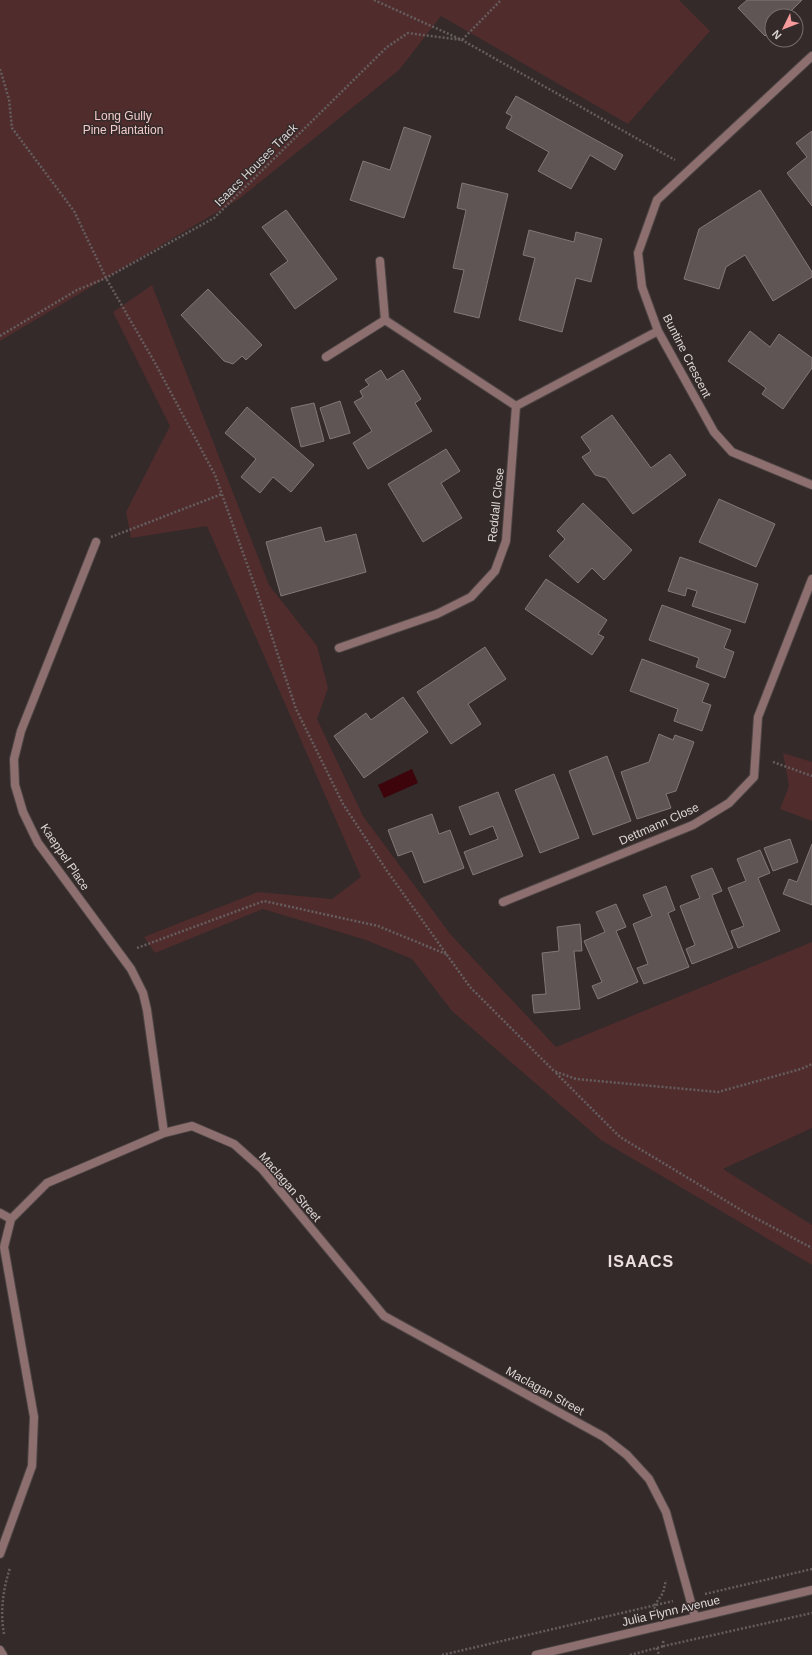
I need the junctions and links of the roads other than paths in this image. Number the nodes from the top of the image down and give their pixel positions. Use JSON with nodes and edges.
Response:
{"nodes":[{"id":1,"x":812,"y":56,"type":"edge"},
{"id":2,"x":380,"y":260,"type":"dead end"},
{"id":3,"x":385,"y":320,"type":"junction"},
{"id":4,"x":658,"y":331,"type":"junction"},
{"id":5,"x":326,"y":357,"type":"dead end"},
{"id":6,"x":516,"y":406,"type":"junction"},
{"id":7,"x":812,"y":485,"type":"edge"},
{"id":8,"x":96,"y":542,"type":"road end"},
{"id":9,"x":812,"y":579,"type":"edge"},
{"id":10,"x":339,"y":648,"type":"dead end"},
{"id":11,"x":503,"y":902,"type":"dead end"},
{"id":12,"x":164,"y":1133,"type":"junction"},
{"id":13,"x":0,"y":1213,"type":"edge"},
{"id":14,"x":11,"y":1219,"type":"junction"},
{"id":15,"x":0,"y":1554,"type":"edge"},
{"id":16,"x":812,"y":1590,"type":"edge"},
{"id":17,"x":695,"y":1617,"type":"junction"},
{"id":18,"x":0,"y":1650,"type":"edge"},
{"id":19,"x":547,"y":1654,"type":"edge"},
{"id":20,"x":3,"y":1655,"type":"edge"},
{"id":21,"x":536,"y":1655,"type":"edge"}],
"edges":[{"from":1,"to":4,"type":"street","name":"Buntine Crescent"},
{"from":2,"to":3,"type":"street"},
{"from":3,"to":5,"type":"street"},
{"from":3,"to":6,"type":"street"},
{"from":4,"to":6,"type":"street"},
{"from":4,"to":7,"type":"street","name":"Buntine Crescent"},
{"from":6,"to":10,"type":"street","name":"Reddall Close"},
{"from":8,"to":12,"type":"street","name":"Kaeppel Place"},
{"from":9,"to":11,"type":"street","name":"Dettmann Close"},
{"from":12,"to":14,"type":"street","name":"Maclagan Street"},
{"from":12,"to":17,"type":"street","name":"Maclagan Street"},
{"from":13,"to":14,"type":"street"},
{"from":14,"to":15,"type":"street"},
{"from":16,"to":17,"type":"street","name":"Julia Flynn Avenue"},
{"from":17,"to":19,"type":"street","name":"Julia Flynn Avenue"},
{"from":18,"to":20,"type":"street"},
{"from":19,"to":21,"type":"street","name":"Julia Flynn Avenue"}]}
